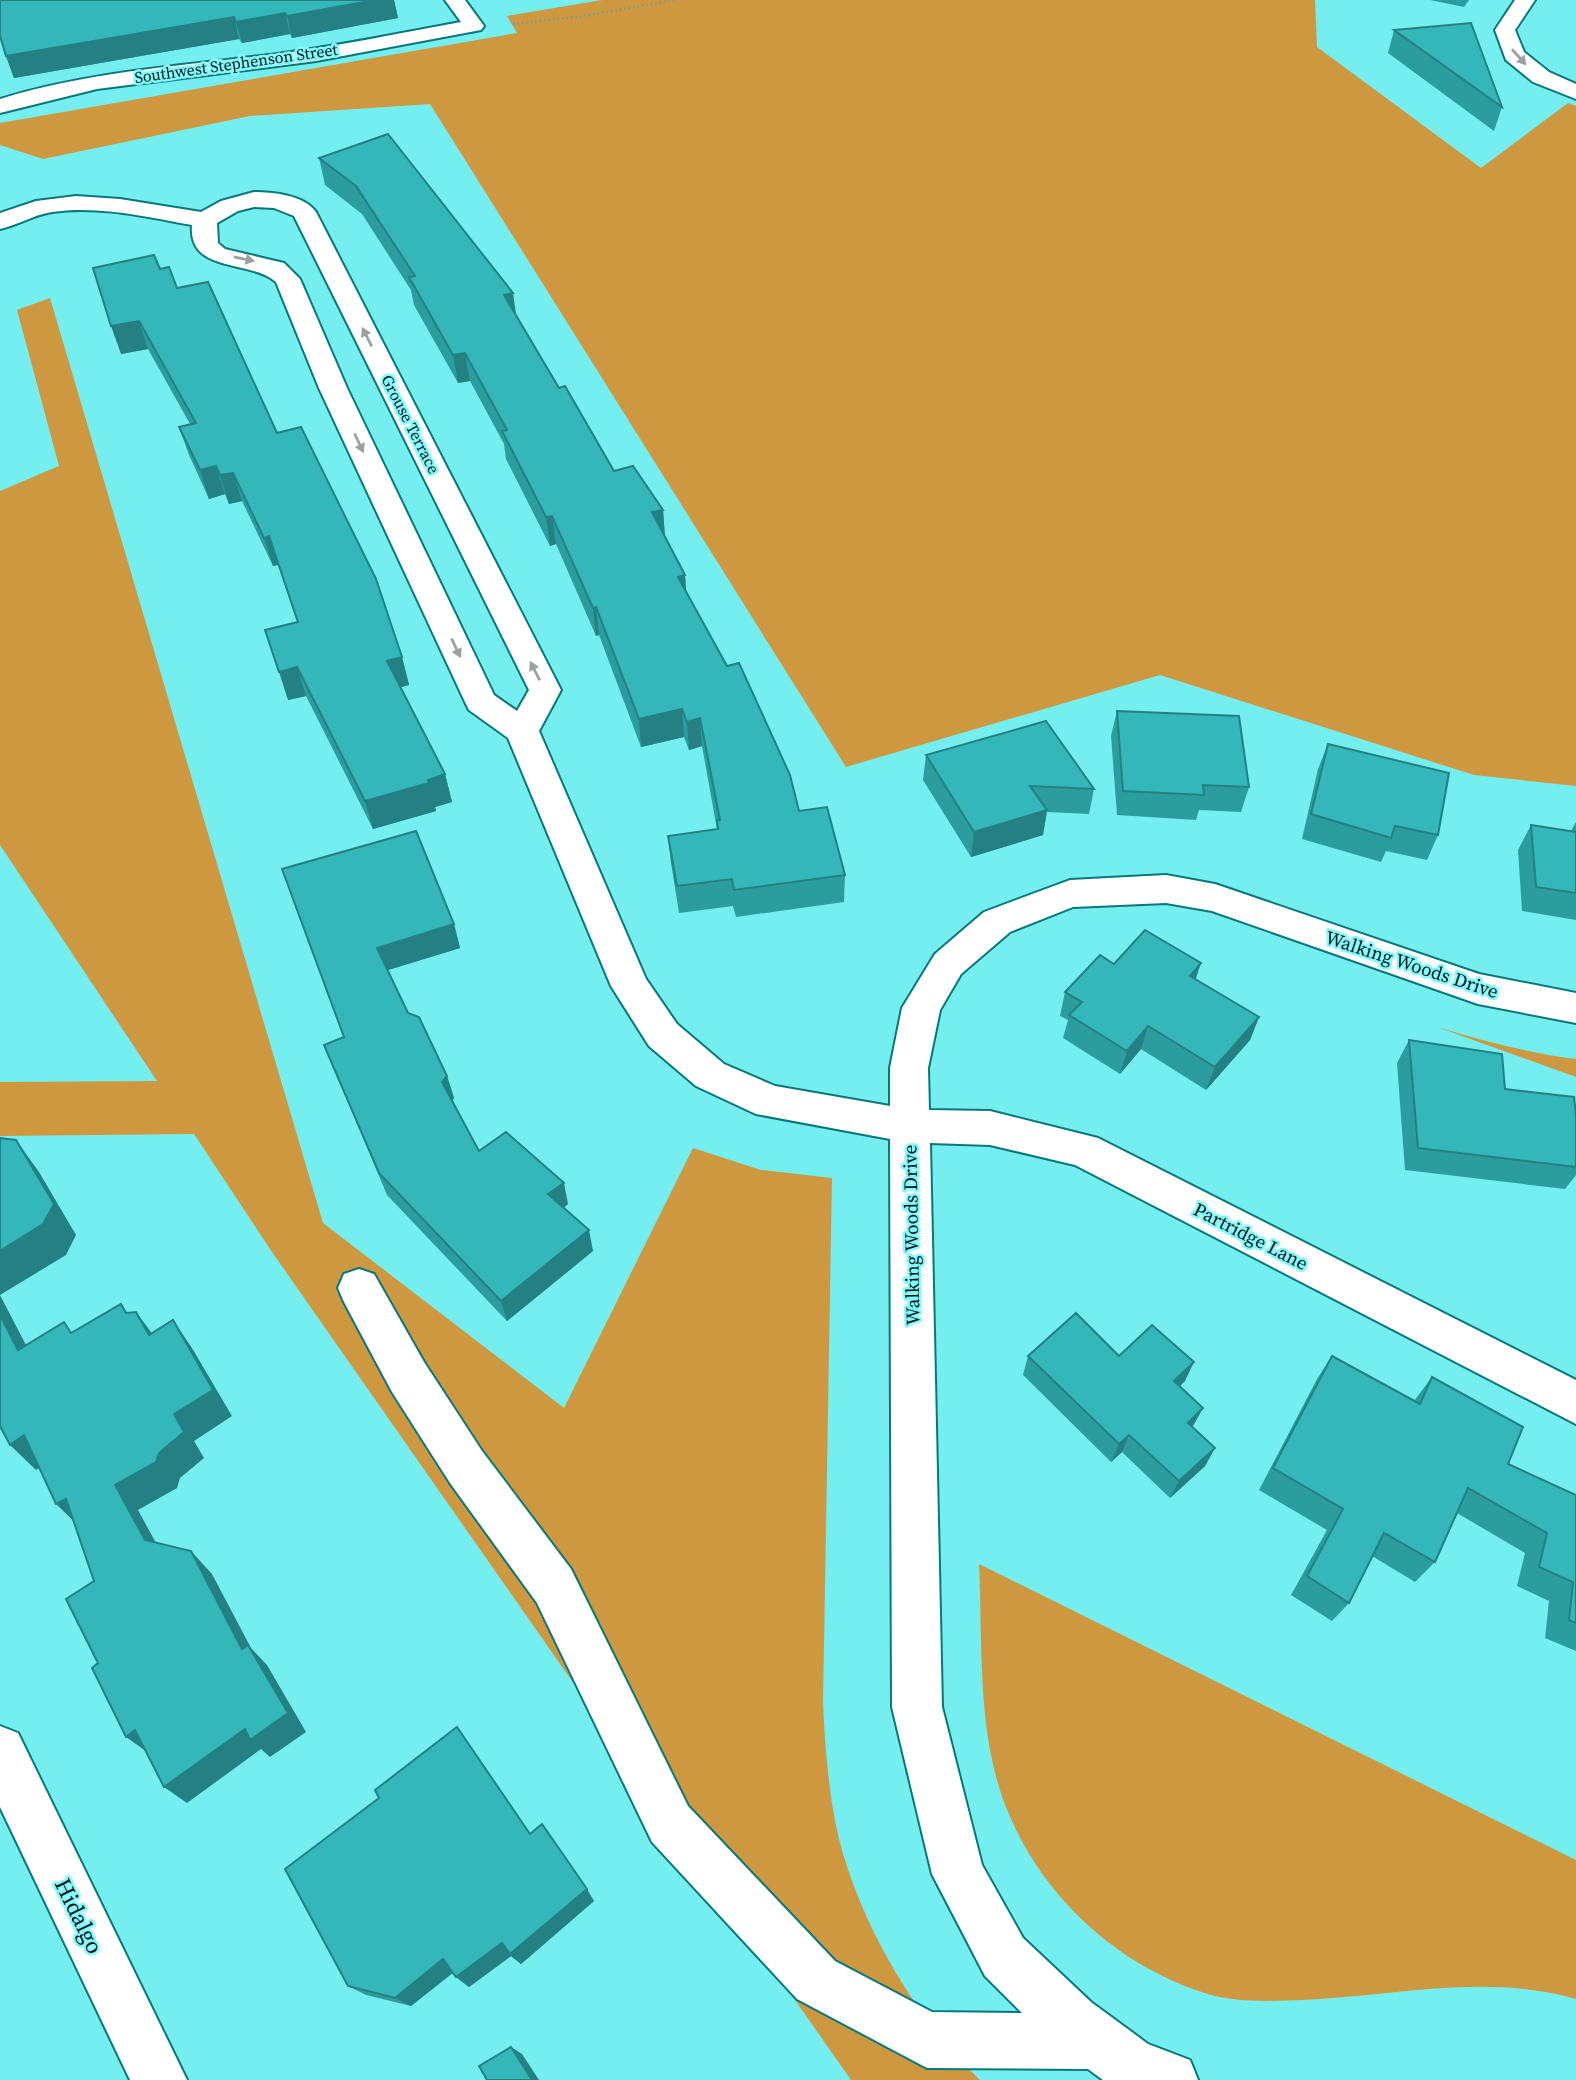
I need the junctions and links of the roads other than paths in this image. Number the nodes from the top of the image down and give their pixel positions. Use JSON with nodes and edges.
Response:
{"nodes":[{"id":1,"x":455,"y":0,"type":"edge"},
{"id":2,"x":1525,"y":0,"type":"edge"},
{"id":3,"x":1576,"y":92,"type":"edge"},
{"id":4,"x":0,"y":106,"type":"edge"},
{"id":5,"x":205,"y":220,"type":"junction"},
{"id":6,"x":0,"y":222,"type":"edge"},
{"id":7,"x":522,"y":731,"type":"junction"},
{"id":8,"x":1576,"y":1009,"type":"edge"},
{"id":9,"x":909,"y":1126,"type":"junction"},
{"id":10,"x":359,"y":1288,"type":"dead end"},
{"id":11,"x":1576,"y":1403,"type":"edge"},
{"id":12,"x":0,"y":1751,"type":"edge"},
{"id":13,"x":1098,"y":2041,"type":"junction"},
{"id":14,"x":159,"y":2080,"type":"edge"},
{"id":15,"x":1170,"y":2080,"type":"edge"}],
"edges":[{"from":1,"to":4,"type":"street","name":"Southwest Stephenson Street"},
{"from":2,"to":3,"type":"street","one_way":true},
{"from":5,"to":6,"type":"street"},
{"from":5,"to":7,"type":"street","one_way":true},
{"from":7,"to":5,"type":"street","name":"Grouse Terrace","one_way":true},
{"from":7,"to":9,"type":"street"},
{"from":8,"to":9,"type":"street","name":"Walking Woods Drive"},
{"from":9,"to":11,"type":"street","name":"Partridge Lane"},
{"from":9,"to":13,"type":"street","name":"Walking Woods Drive"},
{"from":10,"to":13,"type":"street"},
{"from":12,"to":14,"type":"street","name":"Hidalgo"},
{"from":13,"to":15,"type":"street","name":"Walking Woods Drive"}]}
